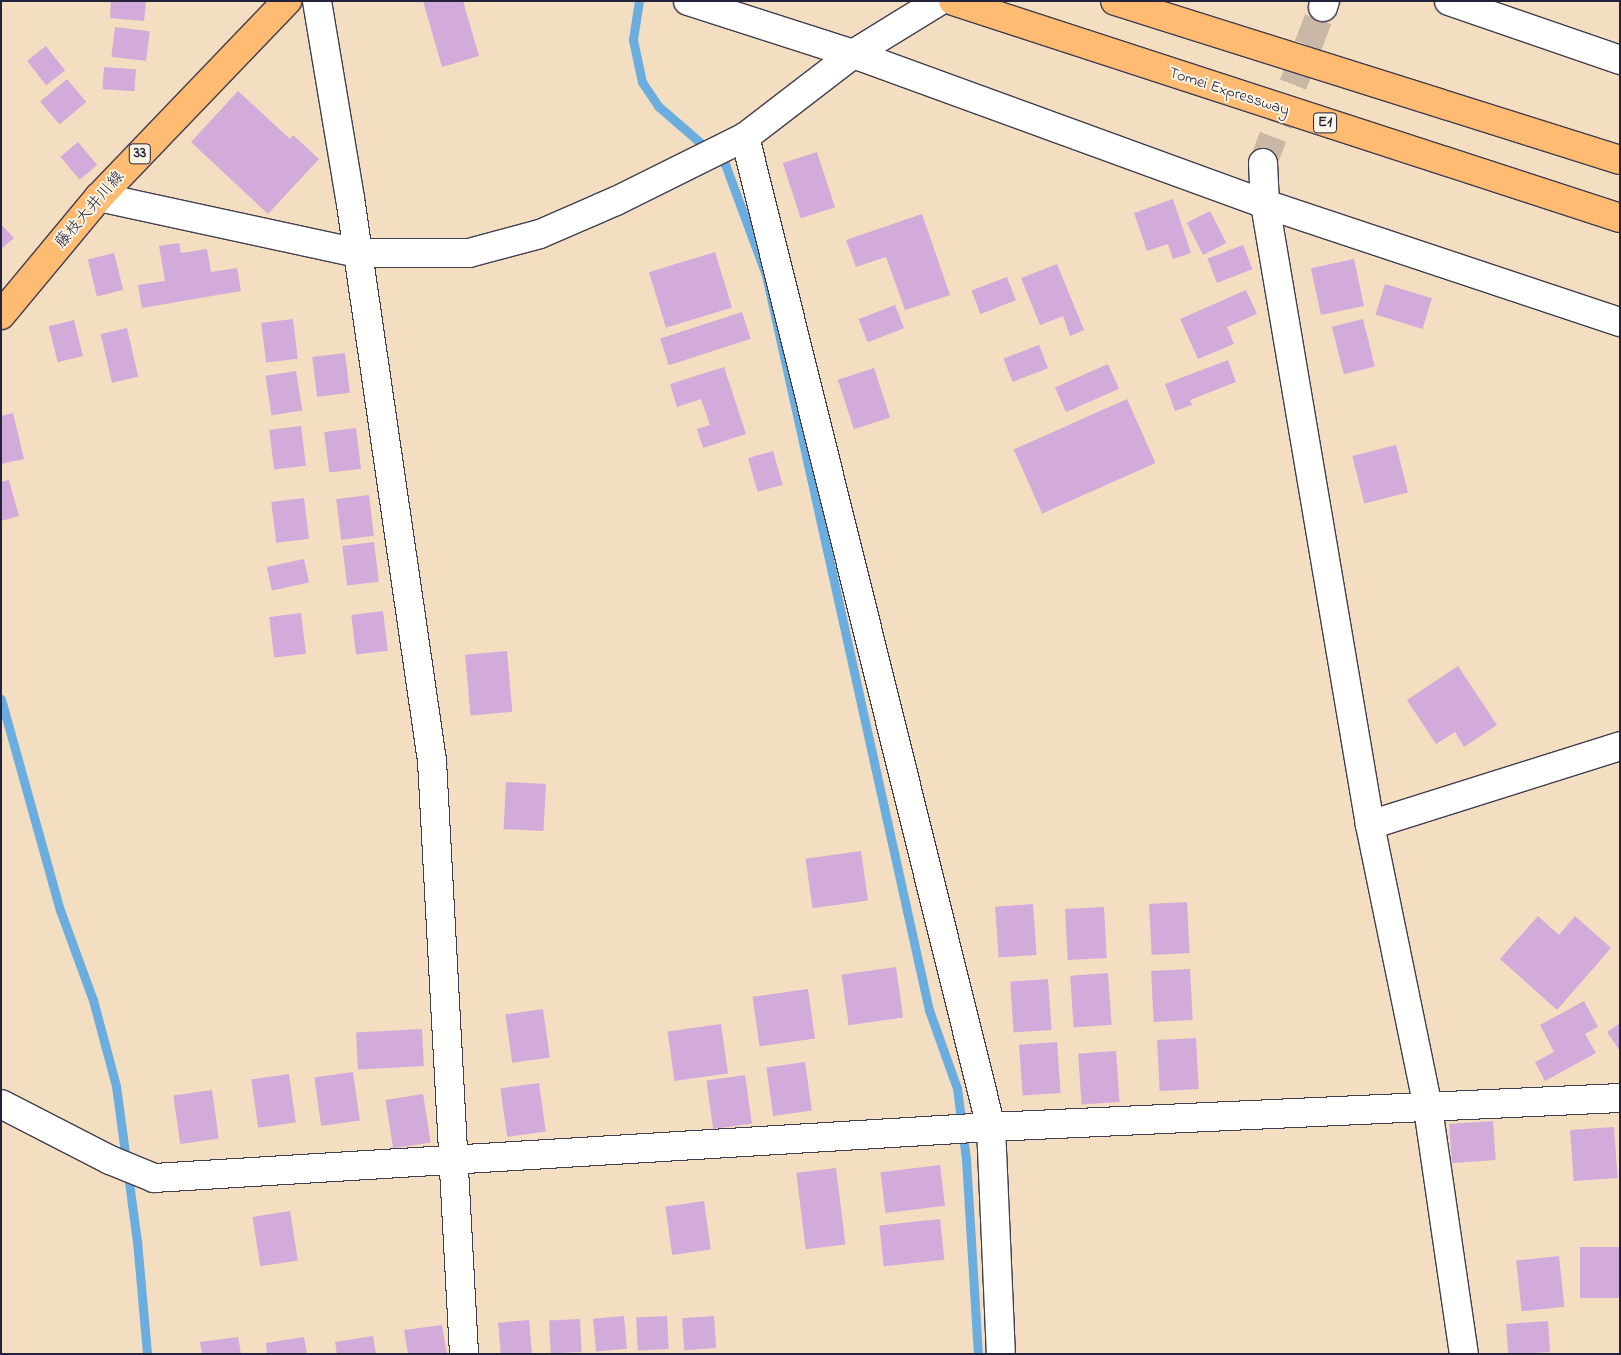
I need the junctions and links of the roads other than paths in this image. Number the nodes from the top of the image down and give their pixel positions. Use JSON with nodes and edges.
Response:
{"nodes":[{"id":1,"x":287,"y":1,"type":"edge"},
{"id":2,"x":317,"y":1,"type":"edge"},
{"id":3,"x":688,"y":1,"type":"edge"},
{"id":4,"x":939,"y":1,"type":"edge"},
{"id":5,"x":953,"y":1,"type":"edge"},
{"id":6,"x":1115,"y":1,"type":"edge"},
{"id":7,"x":1449,"y":1,"type":"edge"},
{"id":8,"x":853,"y":54,"type":"junction"},
{"id":9,"x":1620,"y":60,"type":"edge"},
{"id":10,"x":745,"y":137,"type":"junction"},
{"id":11,"x":1620,"y":160,"type":"edge"},
{"id":12,"x":1264,"y":163,"type":"tunnel mouth"},
{"id":13,"x":99,"y":197,"type":"junction"},
{"id":14,"x":1265,"y":204,"type":"junction"},
{"id":15,"x":1620,"y":218,"type":"edge"},
{"id":16,"x":359,"y":253,"type":"junction"},
{"id":17,"x":1,"y":315,"type":"edge"},
{"id":18,"x":1620,"y":322,"type":"edge"},
{"id":19,"x":1620,"y":746,"type":"edge"},
{"id":20,"x":1370,"y":825,"type":"junction"},
{"id":21,"x":1620,"y":1098,"type":"edge"},
{"id":22,"x":1,"y":1104,"type":"edge"},
{"id":23,"x":1428,"y":1108,"type":"junction"},
{"id":24,"x":991,"y":1128,"type":"junction"},
{"id":25,"x":453,"y":1162,"type":"junction"},
{"id":26,"x":464,"y":1354,"type":"edge"},
{"id":27,"x":1002,"y":1354,"type":"edge"},
{"id":28,"x":1464,"y":1354,"type":"edge"}],
"edges":[{"from":1,"to":13,"type":"main road","name":"藤枝大井川線","number":"33"},
{"from":2,"to":16,"type":"street"},
{"from":3,"to":8,"type":"street"},
{"from":4,"to":8,"type":"street"},
{"from":5,"to":15,"type":"main road","name":"Tomei Expressway","number":"E1"},
{"from":6,"to":11,"type":"main road"},
{"from":7,"to":9,"type":"street"},
{"from":8,"to":10,"type":"street"},
{"from":8,"to":14,"type":"street"},
{"from":10,"to":16,"type":"street"},
{"from":10,"to":24,"type":"street"},
{"from":12,"to":14,"type":"street"},
{"from":13,"to":16,"type":"street"},
{"from":13,"to":17,"type":"main road","name":"藤枝大井川線","number":"33"},
{"from":14,"to":18,"type":"street"},
{"from":14,"to":20,"type":"street"},
{"from":16,"to":25,"type":"street"},
{"from":19,"to":20,"type":"street"},
{"from":20,"to":23,"type":"street"},
{"from":21,"to":23,"type":"street"},
{"from":22,"to":25,"type":"street"},
{"from":23,"to":24,"type":"street"},
{"from":23,"to":28,"type":"street"},
{"from":24,"to":25,"type":"street"},
{"from":24,"to":27,"type":"street"},
{"from":25,"to":26,"type":"street"}]}
